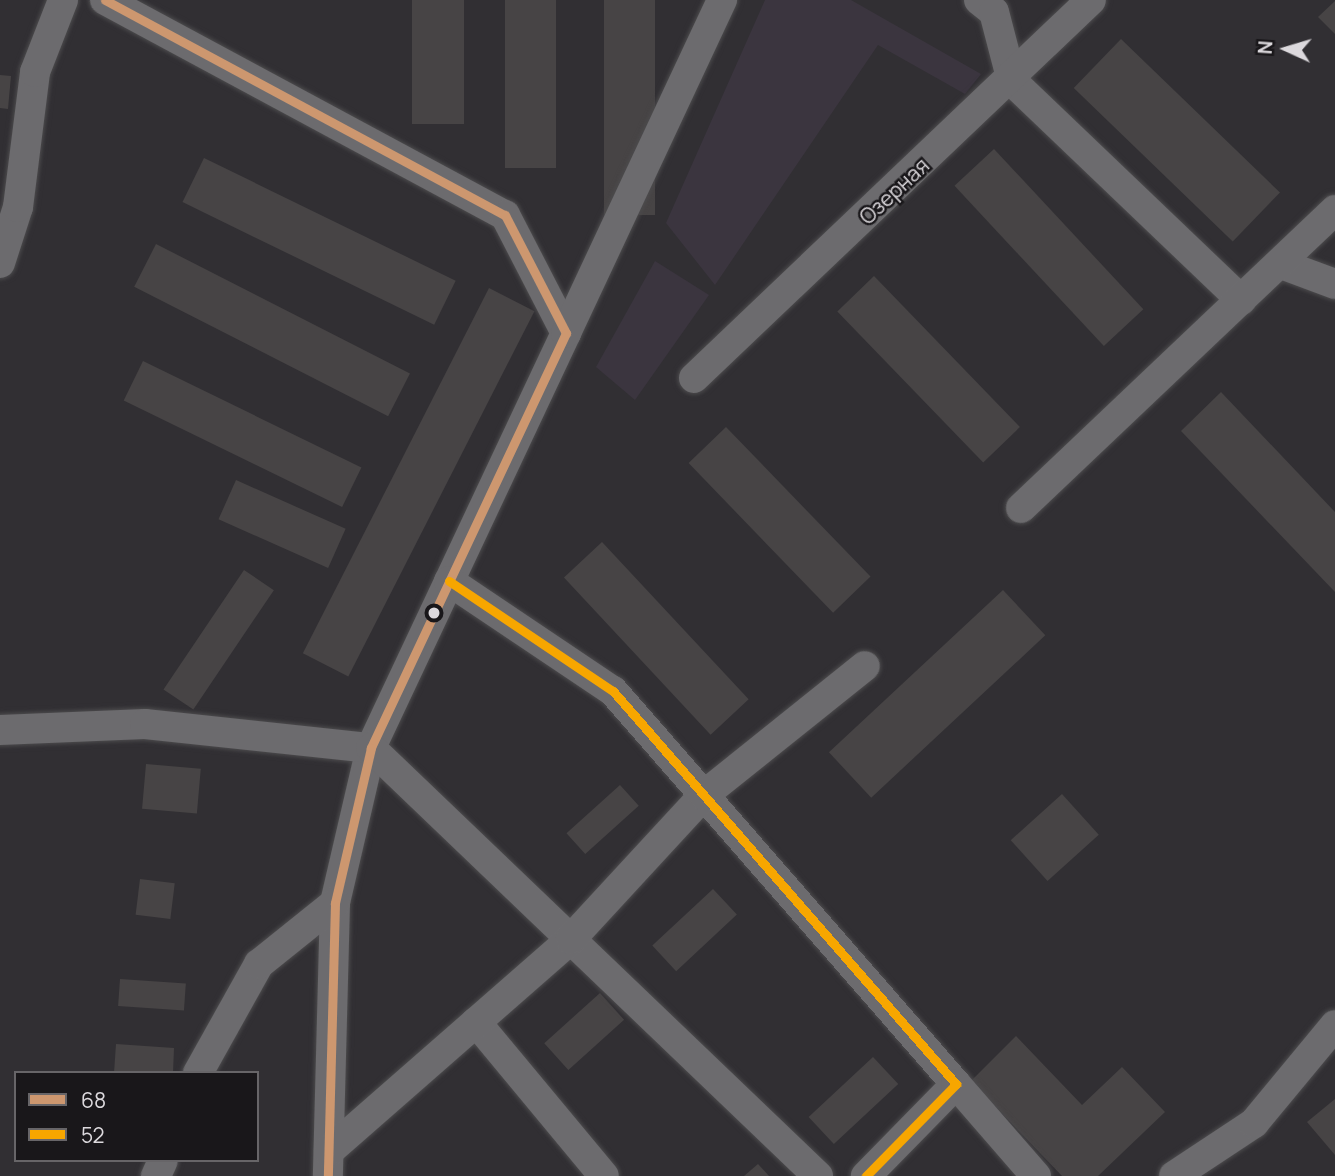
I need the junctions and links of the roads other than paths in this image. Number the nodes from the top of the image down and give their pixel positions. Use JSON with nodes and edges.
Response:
{"nodes":[{"id":1,"x":62,"y":0,"type":"edge"},
{"id":2,"x":105,"y":0,"type":"edge"},
{"id":3,"x":722,"y":0,"type":"edge"},
{"id":4,"x":979,"y":0,"type":"edge"},
{"id":5,"x":1091,"y":0,"type":"edge"},
{"id":6,"x":1012,"y":81,"type":"junction"},
{"id":7,"x":1335,"y":210,"type":"edge"},
{"id":8,"x":0,"y":263,"type":"edge"},
{"id":9,"x":1281,"y":264,"type":"junction"},
{"id":10,"x":1335,"y":284,"type":"edge"},
{"id":11,"x":1241,"y":300,"type":"junction"},
{"id":12,"x":566,"y":333,"type":"junction"},
{"id":13,"x":694,"y":378,"type":"dead end"},
{"id":14,"x":1021,"y":508,"type":"dead end"},
{"id":15,"x":449,"y":581,"type":"junction"},
{"id":16,"x":865,"y":666,"type":"dead end"},
{"id":17,"x":0,"y":730,"type":"edge"},
{"id":18,"x":371,"y":748,"type":"junction"},
{"id":19,"x":704,"y":795,"type":"junction"},
{"id":20,"x":335,"y":903,"type":"junction"},
{"id":21,"x":571,"y":939,"type":"junction"},
{"id":22,"x":476,"y":1022,"type":"junction"},
{"id":23,"x":1335,"y":1025,"type":"edge"},
{"id":24,"x":199,"y":1071,"type":"edge"},
{"id":25,"x":956,"y":1084,"type":"junction"},
{"id":26,"x":328,"y":1163,"type":"edge"},
{"id":27,"x":604,"y":1176,"type":"edge"},
{"id":28,"x":818,"y":1176,"type":"edge"},
{"id":29,"x":866,"y":1176,"type":"edge"},
{"id":30,"x":1036,"y":1176,"type":"edge"},
{"id":31,"x":1174,"y":1176,"type":"edge"}],
"edges":[{"from":1,"to":8,"type":"street"},
{"from":2,"to":12,"type":"street"},
{"from":3,"to":12,"type":"street"},
{"from":4,"to":6,"type":"street"},
{"from":5,"to":6,"type":"street","name":"Озерная"},
{"from":6,"to":11,"type":"street"},
{"from":6,"to":13,"type":"street","name":"Озерная"},
{"from":7,"to":9,"type":"street"},
{"from":9,"to":10,"type":"street"},
{"from":9,"to":11,"type":"street"},
{"from":11,"to":14,"type":"street"},
{"from":12,"to":15,"type":"street"},
{"from":15,"to":18,"type":"street"},
{"from":15,"to":19,"type":"street"},
{"from":16,"to":19,"type":"street"},
{"from":17,"to":18,"type":"street"},
{"from":18,"to":20,"type":"street"},
{"from":18,"to":21,"type":"street"},
{"from":19,"to":21,"type":"street"},
{"from":19,"to":25,"type":"street"},
{"from":20,"to":24,"type":"street"},
{"from":20,"to":26,"type":"street"},
{"from":21,"to":22,"type":"street"},
{"from":21,"to":28,"type":"street"},
{"from":22,"to":26,"type":"street"},
{"from":22,"to":27,"type":"street"},
{"from":23,"to":31,"type":"street"},
{"from":25,"to":29,"type":"street"},
{"from":25,"to":30,"type":"street"}]}
